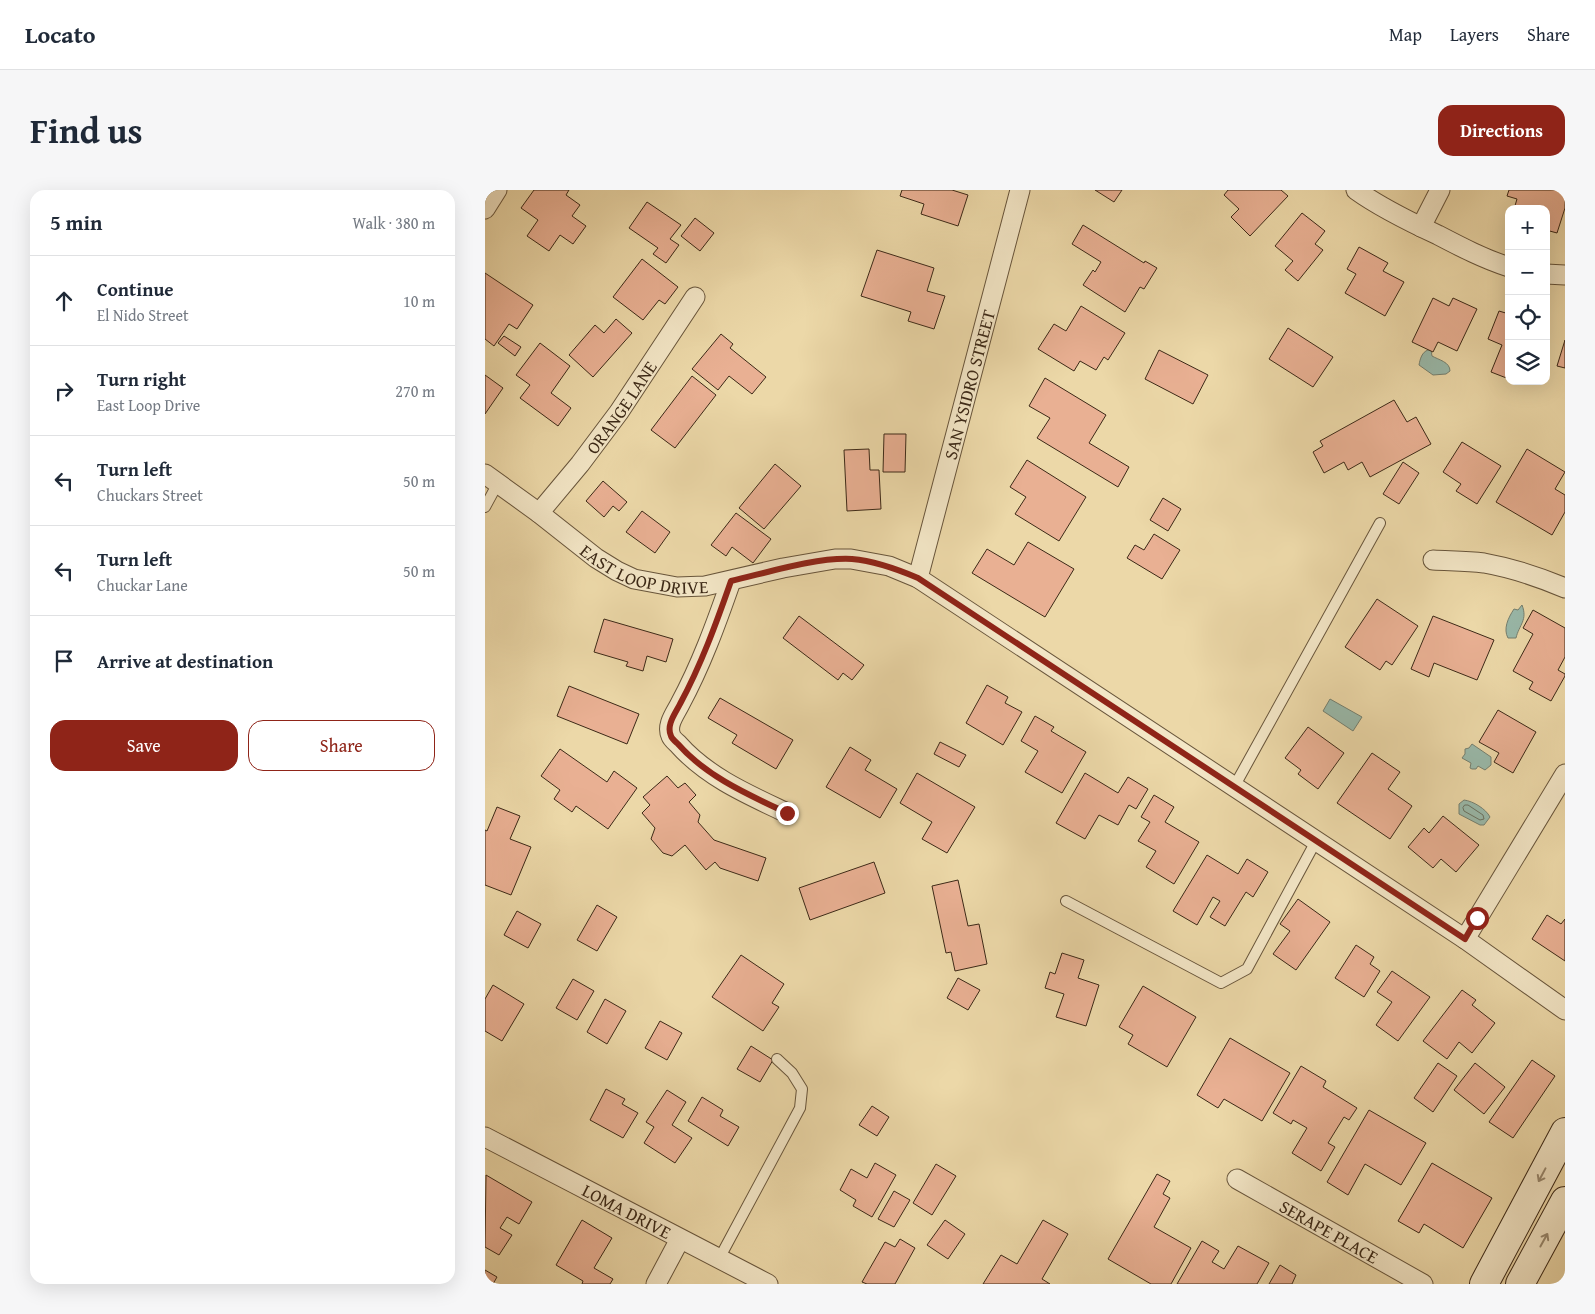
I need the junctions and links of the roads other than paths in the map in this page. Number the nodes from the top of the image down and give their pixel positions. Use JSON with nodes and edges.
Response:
{"nodes":[{"id":1,"x":497,"y":190,"type":"edge"},
{"id":2,"x":1020,"y":190,"type":"edge"},
{"id":3,"x":1356,"y":190,"type":"edge"},
{"id":4,"x":1440,"y":190,"type":"edge"},
{"id":5,"x":485,"y":209,"type":"edge"},
{"id":6,"x":1421,"y":227,"type":"junction"},
{"id":7,"x":1505,"y":266,"type":"edge"},
{"id":8,"x":1550,"y":274,"type":"edge"},
{"id":9,"x":1565,"y":275,"type":"edge"},
{"id":10,"x":695,"y":297,"type":"dead end"},
{"id":11,"x":492,"y":479,"type":"edge"},
{"id":12,"x":485,"y":507,"type":"edge"},
{"id":13,"x":539,"y":513,"type":"junction"},
{"id":14,"x":1380,"y":523,"type":"dead end"},
{"id":15,"x":1433,"y":560,"type":"dead end"},
{"id":16,"x":918,"y":578,"type":"junction"},
{"id":17,"x":731,"y":581,"type":"junction"},
{"id":18,"x":1565,"y":588,"type":"edge"},
{"id":19,"x":1565,"y":774,"type":"edge"},
{"id":20,"x":1234,"y":787,"type":"junction"},
{"id":21,"x":787,"y":813,"type":"dead end"},
{"id":22,"x":1316,"y":842,"type":"junction"},
{"id":23,"x":1066,"y":901,"type":"dead end"},
{"id":24,"x":1465,"y":939,"type":"junction"},
{"id":25,"x":1565,"y":1010,"type":"edge"},
{"id":26,"x":777,"y":1059,"type":"dead end"},
{"id":27,"x":1565,"y":1132,"type":"edge"},
{"id":28,"x":485,"y":1137,"type":"edge"},
{"id":29,"x":1237,"y":1179,"type":"dead end"},
{"id":30,"x":1565,"y":1201,"type":"edge"},
{"id":31,"x":680,"y":1239,"type":"junction"},
{"id":32,"x":719,"y":1259,"type":"junction"},
{"id":33,"x":656,"y":1284,"type":"edge"},
{"id":34,"x":768,"y":1284,"type":"edge"},
{"id":35,"x":1423,"y":1284,"type":"edge"},
{"id":36,"x":1484,"y":1284,"type":"edge"},
{"id":37,"x":1520,"y":1284,"type":"edge"}],
"edges":[{"from":1,"to":5,"type":"street"},
{"from":2,"to":16,"type":"street","name":"SAN YSIDRO STREET"},
{"from":3,"to":6,"type":"street"},
{"from":4,"to":6,"type":"street"},
{"from":6,"to":7,"type":"street"},
{"from":8,"to":9,"type":"street"},
{"from":10,"to":13,"type":"street","name":"ORANGE LANE"},
{"from":11,"to":12,"type":"lane"},
{"from":11,"to":13,"type":"street","name":"EAST LOOP DRIVE"},
{"from":13,"to":17,"type":"street","name":"EAST LOOP DRIVE"},
{"from":14,"to":20,"type":"lane"},
{"from":15,"to":18,"type":"street"},
{"from":16,"to":17,"type":"street","name":"EAST LOOP DRIVE"},
{"from":16,"to":20,"type":"street","name":"EAST LOOP DRIVE"},
{"from":17,"to":21,"type":"street"},
{"from":19,"to":24,"type":"street"},
{"from":20,"to":22,"type":"street","name":"EAST LOOP DRIVE"},
{"from":22,"to":23,"type":"lane"},
{"from":22,"to":24,"type":"street","name":"EAST LOOP DRIVE"},
{"from":24,"to":25,"type":"street","name":"EAST LOOP DRIVE"},
{"from":26,"to":32,"type":"lane"},
{"from":27,"to":36,"type":"main road","one_way":true},
{"from":28,"to":31,"type":"street","name":"LOMA DRIVE"},
{"from":29,"to":35,"type":"street","name":"SERAPE PLACE"},
{"from":37,"to":30,"type":"main road","one_way":true},
{"from":31,"to":32,"type":"street","name":"LOMA DRIVE"},
{"from":31,"to":33,"type":"street"},
{"from":32,"to":34,"type":"street","name":"LOMA DRIVE"}]}
